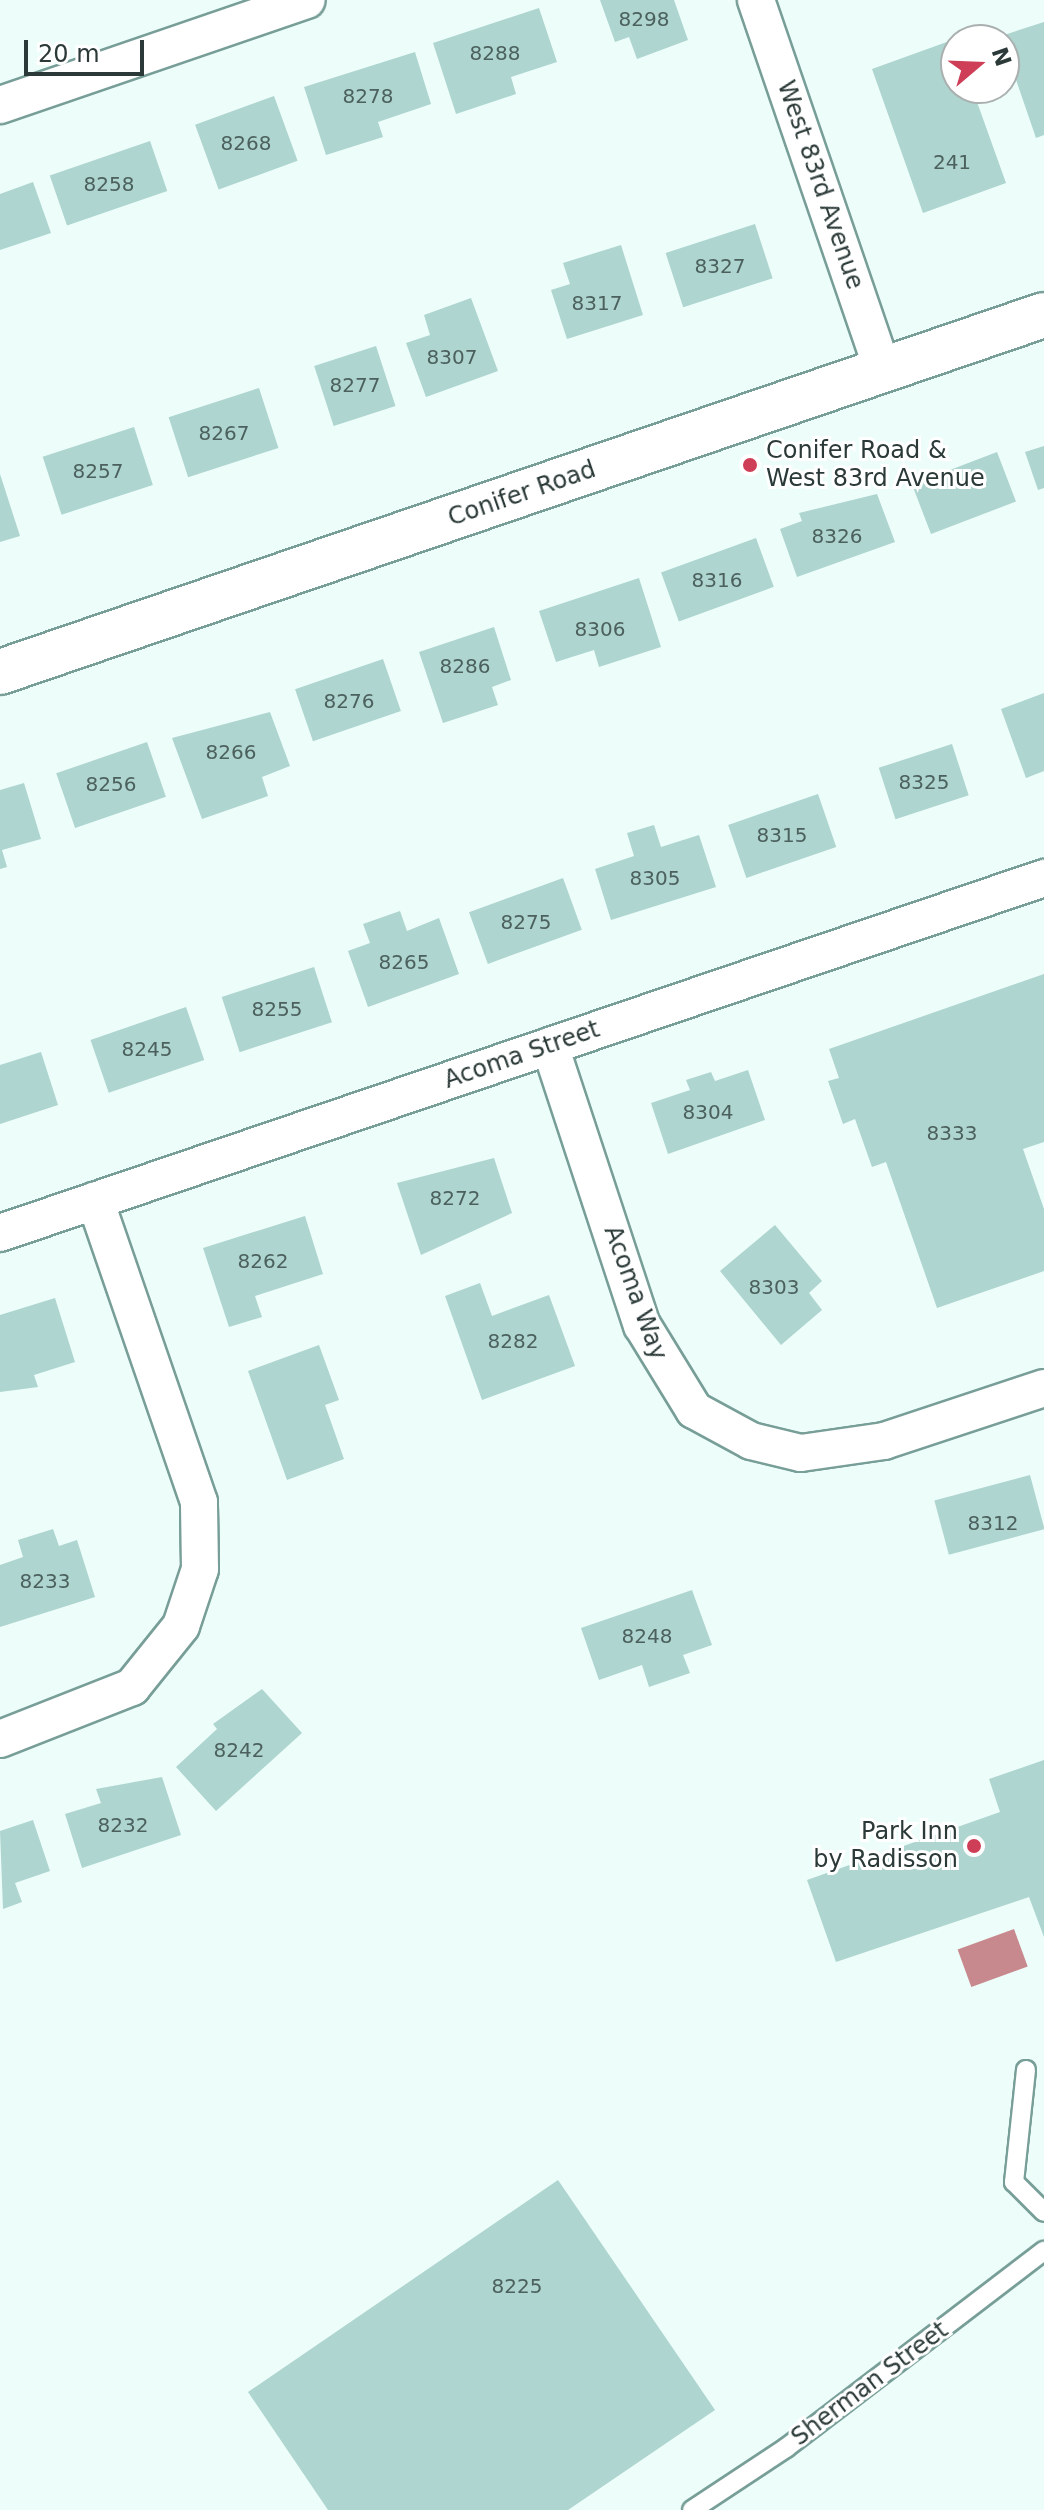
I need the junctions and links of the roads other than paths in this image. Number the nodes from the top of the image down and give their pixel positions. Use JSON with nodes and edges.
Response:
{"nodes":[{"id":1,"x":306,"y":0,"type":"edge"},
{"id":2,"x":756,"y":0,"type":"edge"},
{"id":3,"x":0,"y":105,"type":"edge"},
{"id":4,"x":1044,"y":315,"type":"edge"},
{"id":5,"x":883,"y":370,"type":"junction"},
{"id":6,"x":0,"y":672,"type":"edge"},
{"id":7,"x":1044,"y":878,"type":"edge"},
{"id":8,"x":550,"y":1046,"type":"junction"},
{"id":9,"x":95,"y":1200,"type":"junction"},
{"id":10,"x":0,"y":1233,"type":"edge"},
{"id":11,"x":1044,"y":1388,"type":"edge"},
{"id":12,"x":0,"y":1739,"type":"edge"},
{"id":13,"x":1026,"y":2070,"type":"dead end"},
{"id":14,"x":1044,"y":2212,"type":"edge"},
{"id":15,"x":1044,"y":2251,"type":"edge"},
{"id":16,"x":692,"y":2510,"type":"edge"}],
"edges":[{"from":1,"to":3,"type":"street"},
{"from":2,"to":5,"type":"street","name":"West 83rd Avenue"},
{"from":4,"to":5,"type":"street","name":"Conifer Road"},
{"from":5,"to":6,"type":"street","name":"Conifer Road"},
{"from":7,"to":8,"type":"street","name":"Acoma Street"},
{"from":8,"to":9,"type":"street","name":"Acoma Street"},
{"from":8,"to":11,"type":"street","name":"Acoma Way"},
{"from":9,"to":10,"type":"street","name":"Acoma Street"},
{"from":9,"to":12,"type":"street"},
{"from":13,"to":14,"type":"lane"},
{"from":15,"to":16,"type":"lane","name":"Sherman Street"}]}
